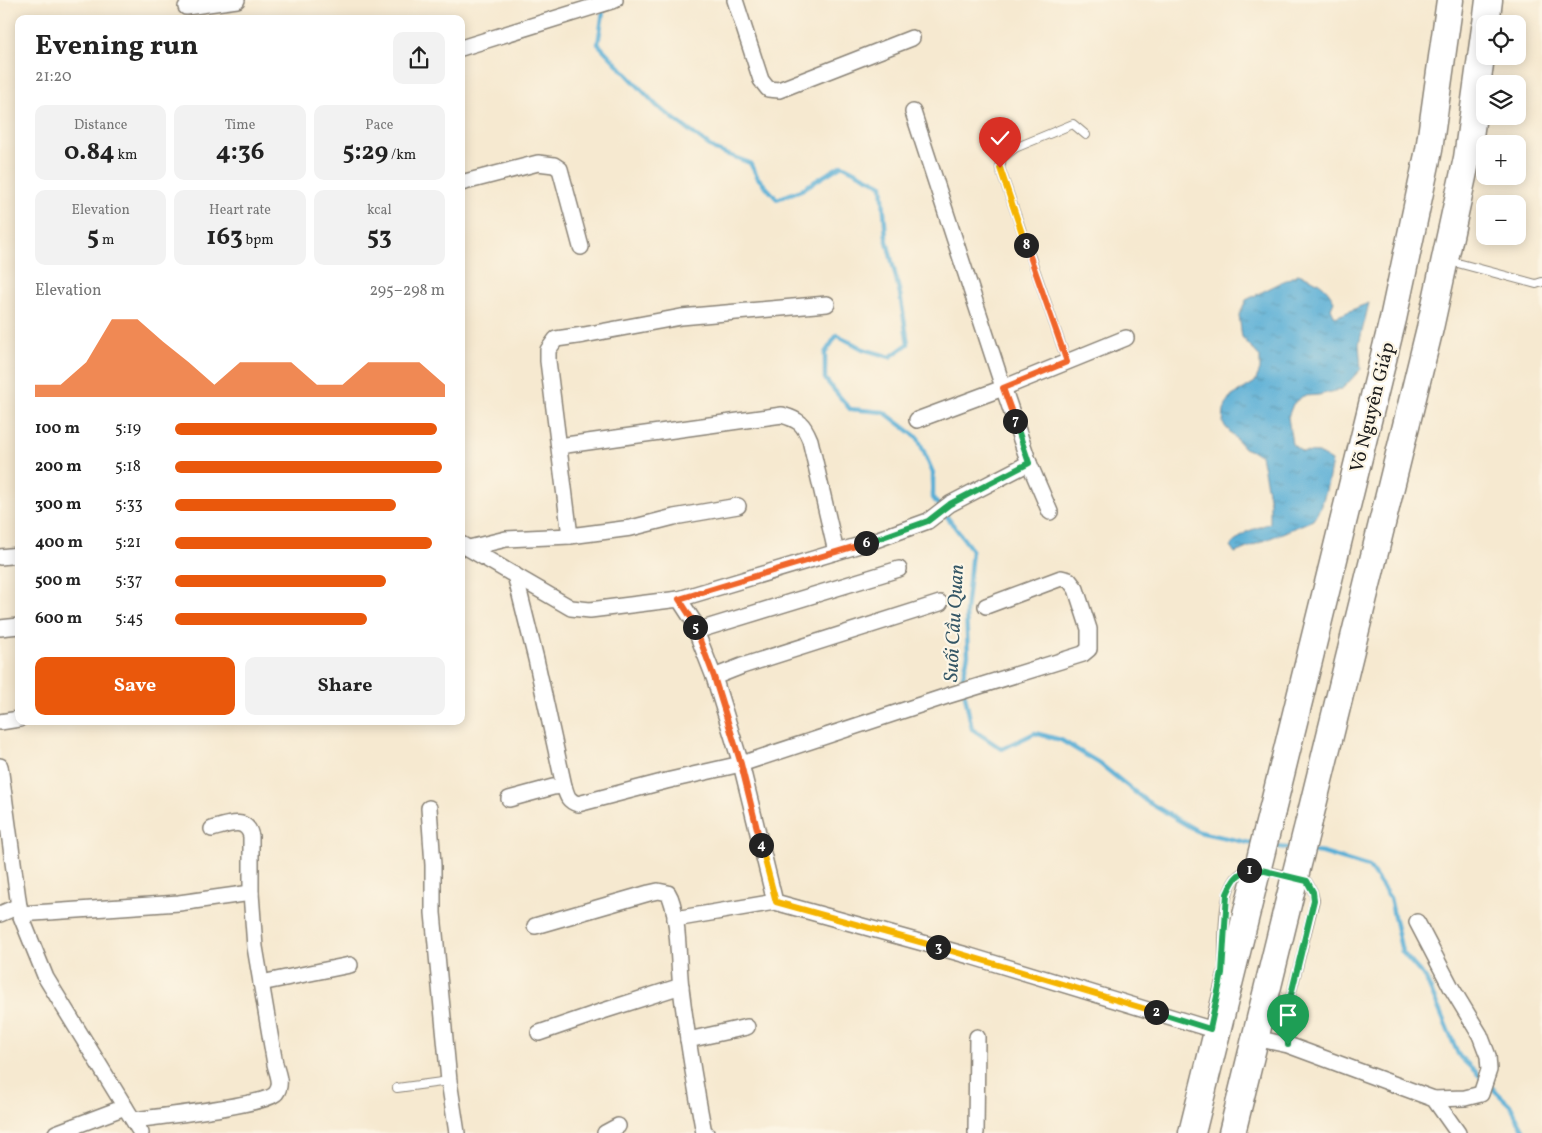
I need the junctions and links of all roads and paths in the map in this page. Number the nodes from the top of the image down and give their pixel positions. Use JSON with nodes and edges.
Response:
{"nodes":[{"id":1,"x":237,"y":0,"type":"edge"},
{"id":2,"x":614,"y":0,"type":"edge"},
{"id":3,"x":735,"y":0,"type":"edge"},
{"id":4,"x":1450,"y":0,"type":"edge"},
{"id":5,"x":1489,"y":0,"type":"edge"},
{"id":6,"x":187,"y":9,"type":"edge"},
{"id":7,"x":1487,"y":15,"type":"edge"},
{"id":8,"x":912,"y":38,"type":"dead end"},
{"id":9,"x":465,"y":47,"type":"edge"},
{"id":10,"x":1480,"y":65,"type":"edge"},
{"id":11,"x":913,"y":112,"type":"dead end"},
{"id":12,"x":1086,"y":134,"type":"dead end"},
{"id":13,"x":465,"y":182,"type":"edge"},
{"id":14,"x":581,"y":247,"type":"dead end"},
{"id":15,"x":1445,"y":260,"type":"junction"},
{"id":16,"x":1542,"y":282,"type":"edge"},
{"id":17,"x":827,"y":304,"type":"dead end"},
{"id":18,"x":1126,"y":338,"type":"dead end"},
{"id":19,"x":1067,"y":362,"type":"junction"},
{"id":20,"x":1003,"y":388,"type":"junction"},
{"id":21,"x":917,"y":420,"type":"dead end"},
{"id":22,"x":560,"y":446,"type":"junction"},
{"id":23,"x":1029,"y":463,"type":"junction"},
{"id":24,"x":738,"y":506,"type":"dead end"},
{"id":25,"x":1050,"y":512,"type":"dead end"},
{"id":26,"x":570,"y":536,"type":"junction"},
{"id":27,"x":465,"y":546,"type":"edge"},
{"id":28,"x":836,"y":552,"type":"junction"},
{"id":29,"x":15,"y":555,"type":"edge"},
{"id":30,"x":0,"y":557,"type":"edge"},
{"id":31,"x":899,"y":568,"type":"dead end"},
{"id":32,"x":515,"y":575,"type":"junction"},
{"id":33,"x":679,"y":599,"type":"junction"},
{"id":34,"x":940,"y":603,"type":"dead end"},
{"id":35,"x":986,"y":606,"type":"dead end"},
{"id":36,"x":15,"y":626,"type":"edge"},
{"id":37,"x":0,"y":628,"type":"edge"},
{"id":38,"x":696,"y":631,"type":"junction"},
{"id":39,"x":714,"y":677,"type":"junction"},
{"id":40,"x":15,"y":720,"type":"edge"},
{"id":41,"x":0,"y":722,"type":"edge"},
{"id":42,"x":741,"y":764,"type":"junction"},
{"id":43,"x":0,"y":766,"type":"edge"},
{"id":44,"x":564,"y":786,"type":"junction"},
{"id":45,"x":509,"y":799,"type":"dead end"},
{"id":46,"x":429,"y":808,"type":"dead end"},
{"id":47,"x":212,"y":829,"type":"dead end"},
{"id":48,"x":251,"y":894,"type":"junction"},
{"id":49,"x":776,"y":902,"type":"junction"},
{"id":50,"x":20,"y":910,"type":"junction"},
{"id":51,"x":0,"y":914,"type":"edge"},
{"id":52,"x":675,"y":919,"type":"junction"},
{"id":53,"x":1417,"y":922,"type":"dead end"},
{"id":54,"x":535,"y":926,"type":"dead end"},
{"id":55,"x":350,"y":965,"type":"dead end"},
{"id":56,"x":1222,"y":973,"type":"dead end"},
{"id":57,"x":261,"y":982,"type":"junction"},
{"id":58,"x":681,"y":986,"type":"junction"},
{"id":59,"x":1219,"y":988,"type":"dead end"},
{"id":60,"x":747,"y":1028,"type":"dead end"},
{"id":61,"x":1213,"y":1030,"type":"junction"},
{"id":62,"x":539,"y":1033,"type":"dead end"},
{"id":63,"x":977,"y":1037,"type":"dead end"},
{"id":64,"x":1255,"y":1038,"type":"junction"},
{"id":65,"x":688,"y":1040,"type":"junction"},
{"id":66,"x":1288,"y":1045,"type":"junction"},
{"id":67,"x":449,"y":1082,"type":"junction"},
{"id":68,"x":397,"y":1088,"type":"dead end"},
{"id":69,"x":1434,"y":1099,"type":"junction"},
{"id":70,"x":125,"y":1107,"type":"junction"},
{"id":71,"x":137,"y":1127,"type":"edge"},
{"id":72,"x":56,"y":1133,"type":"edge"},
{"id":73,"x":456,"y":1133,"type":"edge"},
{"id":74,"x":706,"y":1133,"type":"edge"},
{"id":75,"x":976,"y":1133,"type":"edge"},
{"id":76,"x":1192,"y":1133,"type":"edge"},
{"id":77,"x":1232,"y":1133,"type":"edge"},
{"id":78,"x":1458,"y":1133,"type":"edge"}],
"edges":[{"from":1,"to":6,"type":"street"},
{"from":2,"to":9,"type":"street"},
{"from":3,"to":8,"type":"street"},
{"from":4,"to":61,"type":"highway","name":"Võ Nguyên Giáp","bridge":true},
{"from":5,"to":7,"type":"highway"},
{"from":10,"to":15,"type":"highway","name":"Võ Nguyên Giáp"},
{"from":11,"to":20,"type":"street"},
{"from":12,"to":19,"type":"lane"},
{"from":13,"to":14,"type":"street"},
{"from":15,"to":16,"type":"lane"},
{"from":15,"to":64,"type":"highway","name":"Võ Nguyên Giáp","bridge":true},
{"from":17,"to":22,"type":"street"},
{"from":18,"to":19,"type":"street"},
{"from":19,"to":20,"type":"street"},
{"from":20,"to":21,"type":"street"},
{"from":20,"to":23,"type":"street"},
{"from":22,"to":26,"type":"street"},
{"from":22,"to":28,"type":"street"},
{"from":23,"to":25,"type":"street"},
{"from":23,"to":28,"type":"street"},
{"from":24,"to":26,"type":"street"},
{"from":26,"to":27,"type":"street"},
{"from":27,"to":32,"type":"street"},
{"from":28,"to":33,"type":"street"},
{"from":29,"to":30,"type":"street"},
{"from":31,"to":38,"type":"street"},
{"from":32,"to":33,"type":"street"},
{"from":32,"to":44,"type":"street"},
{"from":33,"to":38,"type":"street"},
{"from":34,"to":39,"type":"street"},
{"from":35,"to":42,"type":"street"},
{"from":36,"to":37,"type":"street"},
{"from":38,"to":39,"type":"street"},
{"from":39,"to":42,"type":"street"},
{"from":40,"to":41,"type":"street"},
{"from":42,"to":44,"type":"street"},
{"from":42,"to":49,"type":"street"},
{"from":43,"to":50,"type":"street"},
{"from":44,"to":45,"type":"street"},
{"from":46,"to":67,"type":"street"},
{"from":47,"to":48,"type":"street"},
{"from":48,"to":50,"type":"street"},
{"from":48,"to":57,"type":"street"},
{"from":49,"to":52,"type":"street"},
{"from":49,"to":61,"type":"street"},
{"from":50,"to":51,"type":"street"},
{"from":50,"to":70,"type":"street"},
{"from":52,"to":54,"type":"street"},
{"from":52,"to":58,"type":"street"},
{"from":53,"to":69,"type":"street"},
{"from":55,"to":57,"type":"street"},
{"from":56,"to":66,"type":"lane"},
{"from":57,"to":71,"type":"street"},
{"from":58,"to":62,"type":"street"},
{"from":58,"to":65,"type":"street"},
{"from":59,"to":61,"type":"lane"},
{"from":60,"to":65,"type":"street"},
{"from":61,"to":76,"type":"highway"},
{"from":63,"to":75,"type":"street"},
{"from":64,"to":66,"type":"street"},
{"from":64,"to":77,"type":"highway"},
{"from":65,"to":74,"type":"street"},
{"from":66,"to":69,"type":"street"},
{"from":67,"to":68,"type":"lane"},
{"from":67,"to":73,"type":"street"},
{"from":69,"to":78,"type":"street"},
{"from":70,"to":71,"type":"street"},
{"from":70,"to":72,"type":"street"}]}
